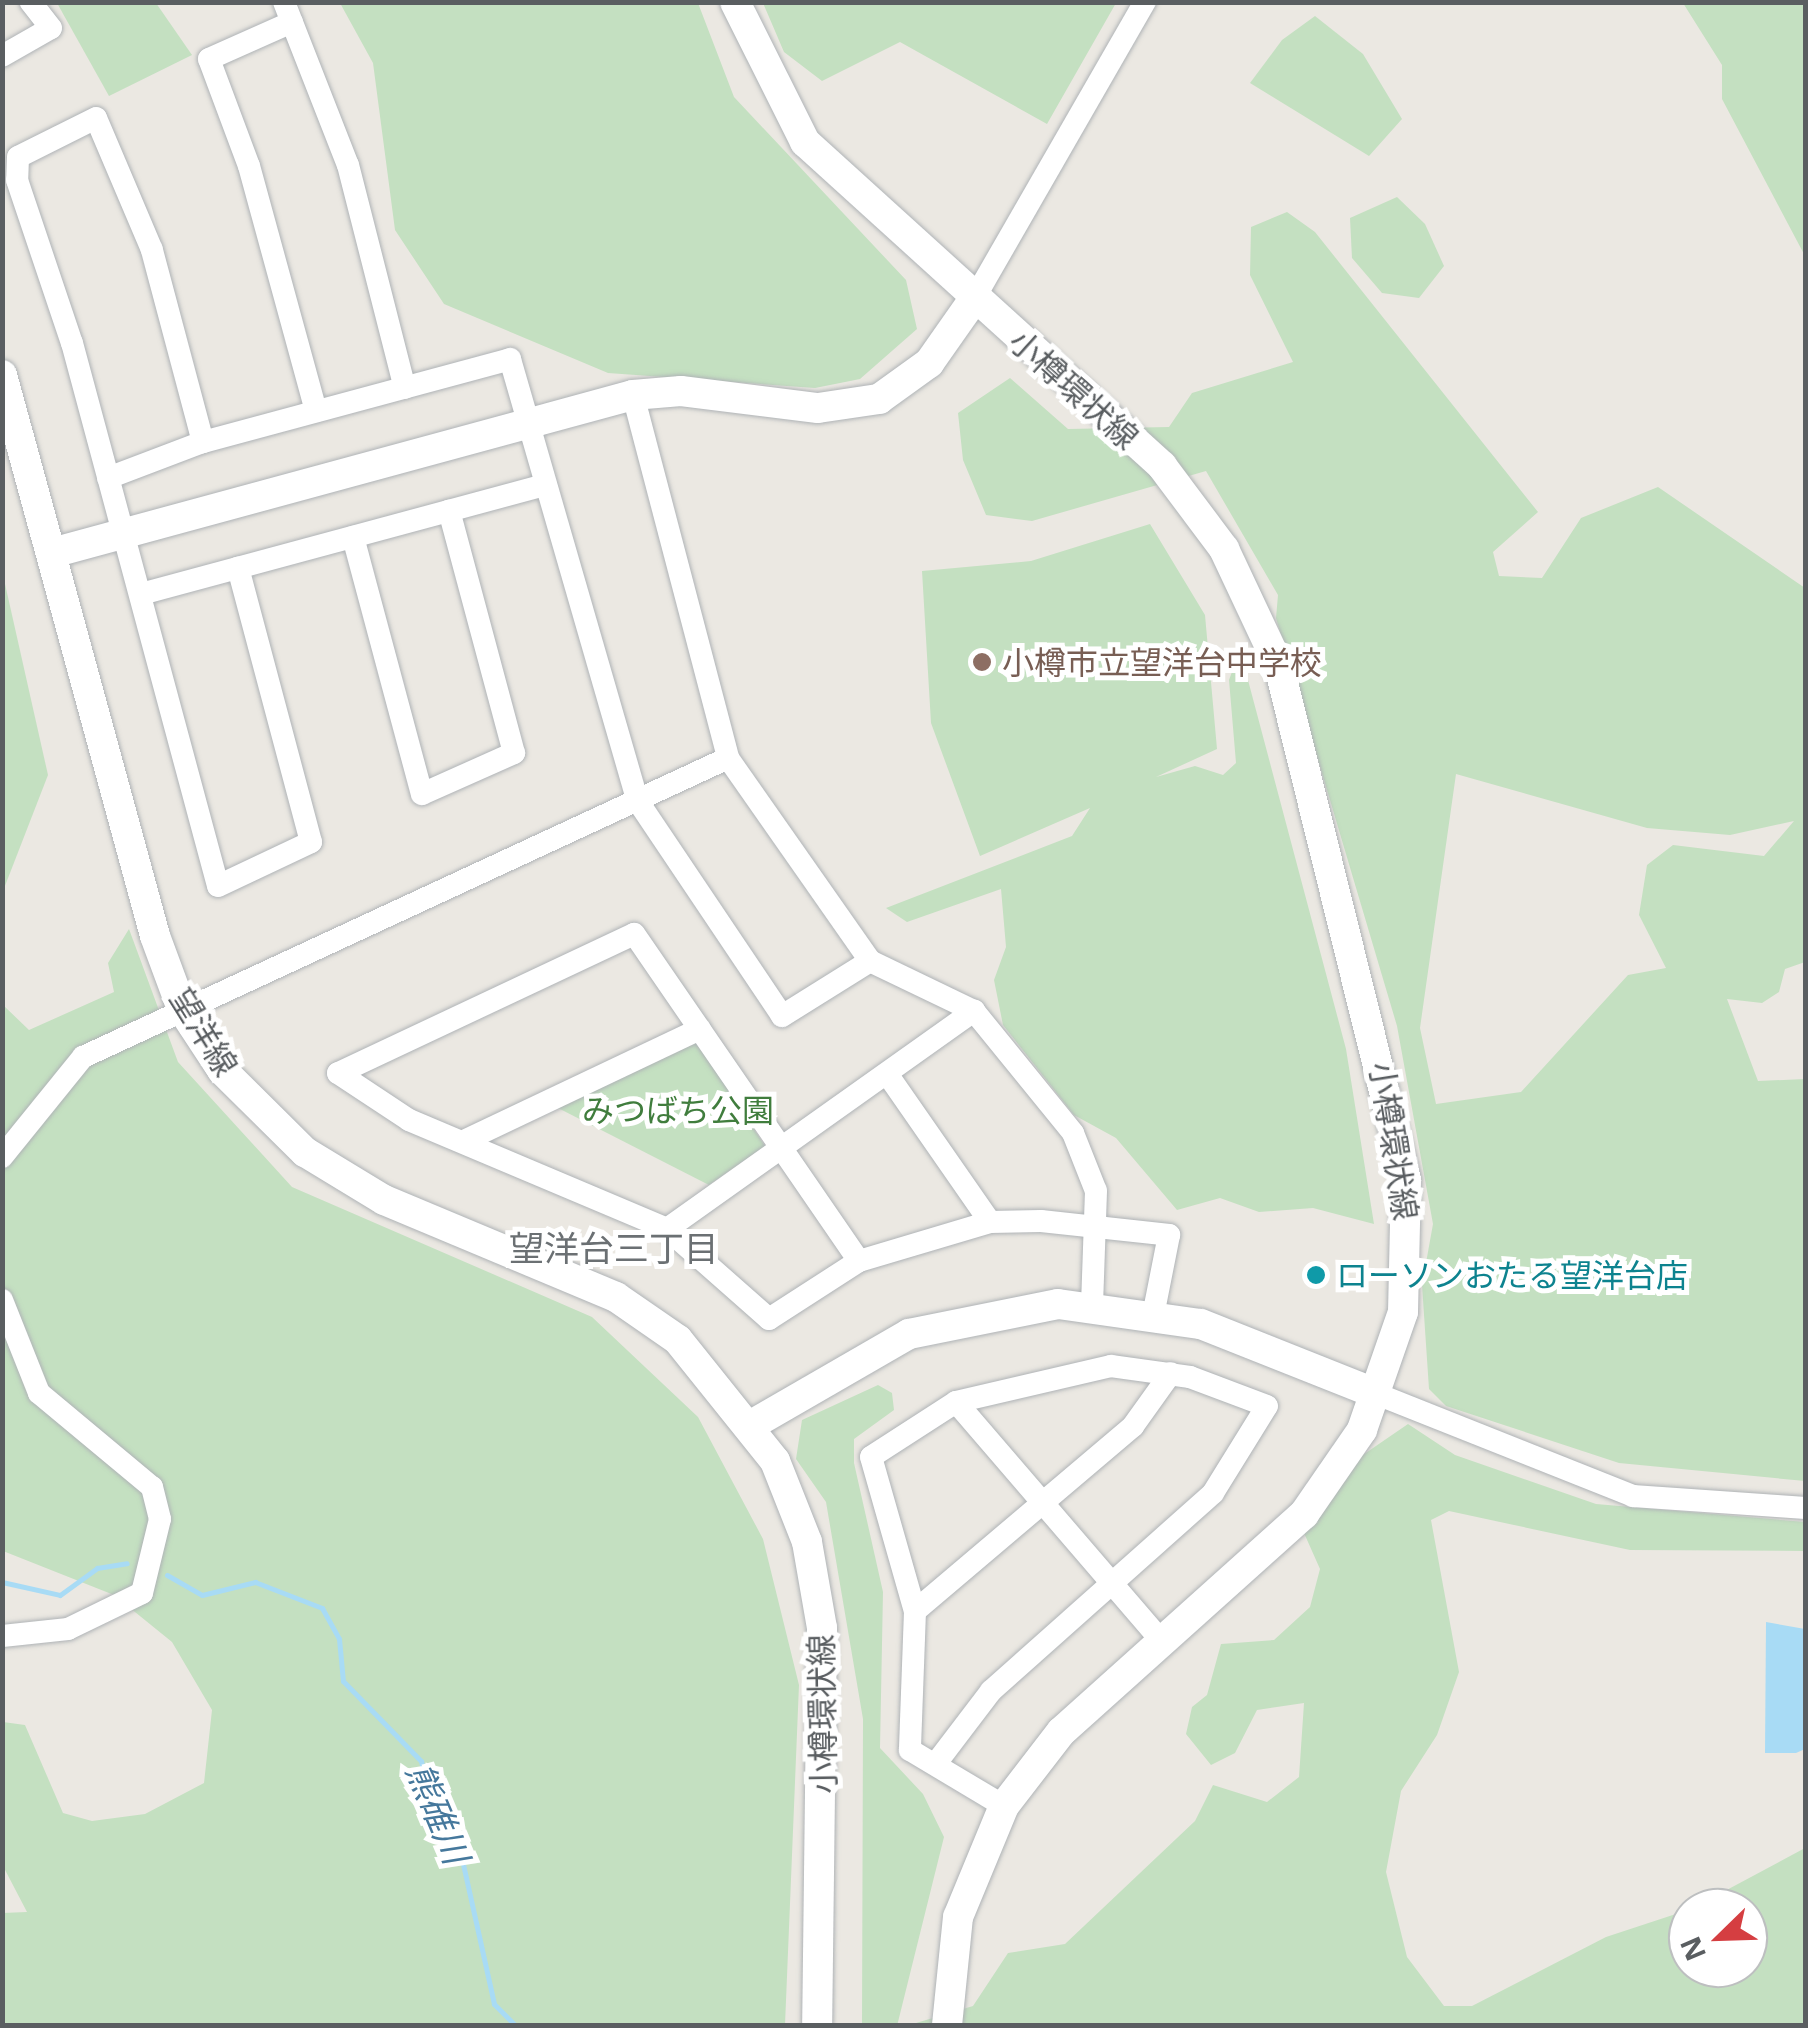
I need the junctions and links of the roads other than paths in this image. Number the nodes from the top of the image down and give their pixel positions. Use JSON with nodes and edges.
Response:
{"nodes":[{"id":1,"x":30,"y":2,"type":"edge"},
{"id":2,"x":735,"y":2,"type":"edge"},
{"id":3,"x":1145,"y":2,"type":"edge"},
{"id":4,"x":288,"y":12,"type":"edge"},
{"id":5,"x":2,"y":56,"type":"edge"},
{"id":6,"x":974,"y":299,"type":"junction"},
{"id":7,"x":2,"y":376,"type":"edge"},
{"id":8,"x":405,"y":388,"type":"junction"},
{"id":9,"x":632,"y":395,"type":"junction"},
{"id":10,"x":316,"y":411,"type":"junction"},
{"id":11,"x":530,"y":423,"type":"junction"},
{"id":12,"x":203,"y":442,"type":"junction"},
{"id":13,"x":108,"y":478,"type":"junction"},
{"id":14,"x":546,"y":485,"type":"junction"},
{"id":15,"x":450,"y":512,"type":"junction"},
{"id":16,"x":124,"y":535,"type":"junction"},
{"id":17,"x":353,"y":537,"type":"junction"},
{"id":18,"x":52,"y":553,"type":"junction"},
{"id":19,"x":238,"y":568,"type":"junction"},
{"id":20,"x":142,"y":594,"type":"junction"},
{"id":21,"x":728,"y":758,"type":"junction"},
{"id":22,"x":636,"y":800,"type":"junction"},
{"id":23,"x":870,"y":962,"type":"junction"},
{"id":24,"x":182,"y":1009,"type":"junction"},
{"id":25,"x":974,"y":1011,"type":"junction"},
{"id":26,"x":700,"y":1030,"type":"junction"},
{"id":27,"x":890,"y":1078,"type":"junction"},
{"id":28,"x":464,"y":1141,"type":"junction"},
{"id":29,"x":782,"y":1148,"type":"junction"},
{"id":30,"x":2,"y":1156,"type":"edge"},
{"id":31,"x":990,"y":1222,"type":"junction"},
{"id":32,"x":1095,"y":1224,"type":"junction"},
{"id":33,"x":667,"y":1229,"type":"junction"},
{"id":34,"x":859,"y":1262,"type":"junction"},
{"id":35,"x":2,"y":1300,"type":"edge"},
{"id":36,"x":1092,"y":1303,"type":"junction"},
{"id":37,"x":1154,"y":1312,"type":"junction"},
{"id":38,"x":1172,"y":1373,"type":"junction"},
{"id":39,"x":1377,"y":1394,"type":"junction"},
{"id":40,"x":956,"y":1402,"type":"junction"},
{"id":41,"x":752,"y":1424,"type":"junction"},
{"id":42,"x":1044,"y":1503,"type":"junction"},
{"id":43,"x":1806,"y":1508,"type":"edge"},
{"id":44,"x":1110,"y":1584,"type":"junction"},
{"id":45,"x":914,"y":1611,"type":"junction"},
{"id":46,"x":2,"y":1636,"type":"edge"},
{"id":47,"x":1163,"y":1642,"type":"junction"},
{"id":48,"x":937,"y":1762,"type":"junction"},
{"id":49,"x":1004,"y":1806,"type":"junction"},
{"id":50,"x":817,"y":2026,"type":"edge"},
{"id":51,"x":947,"y":2026,"type":"edge"}],
"edges":[{"from":1,"to":5,"type":"street"},
{"from":2,"to":6,"type":"street","name":"小樽環状線"},
{"from":3,"to":6,"type":"street"},
{"from":4,"to":8,"type":"street"},
{"from":4,"to":10,"type":"street"},
{"from":6,"to":9,"type":"street"},
{"from":6,"to":39,"type":"street","name":"小樽環状線"},
{"from":7,"to":18,"type":"street","name":"望洋線"},
{"from":8,"to":10,"type":"street"},
{"from":8,"to":11,"type":"street"},
{"from":9,"to":11,"type":"street"},
{"from":9,"to":21,"type":"street"},
{"from":10,"to":12,"type":"street"},
{"from":11,"to":14,"type":"street"},
{"from":11,"to":16,"type":"street"},
{"from":12,"to":13,"type":"street"},
{"from":12,"to":13,"type":"street"},
{"from":13,"to":16,"type":"street"},
{"from":14,"to":15,"type":"street"},
{"from":14,"to":22,"type":"street"},
{"from":15,"to":17,"type":"street"},
{"from":15,"to":17,"type":"street"},
{"from":16,"to":18,"type":"street"},
{"from":16,"to":20,"type":"street"},
{"from":17,"to":19,"type":"street"},
{"from":18,"to":24,"type":"street","name":"望洋線"},
{"from":19,"to":20,"type":"street"},
{"from":19,"to":20,"type":"street"},
{"from":21,"to":22,"type":"street"},
{"from":21,"to":23,"type":"street"},
{"from":22,"to":23,"type":"street"},
{"from":22,"to":24,"type":"street"},
{"from":23,"to":25,"type":"street"},
{"from":24,"to":30,"type":"street"},
{"from":24,"to":41,"type":"street","name":"望洋線"},
{"from":25,"to":27,"type":"street"},
{"from":25,"to":32,"type":"street"},
{"from":26,"to":28,"type":"street"},
{"from":26,"to":28,"type":"street"},
{"from":26,"to":29,"type":"street"},
{"from":27,"to":29,"type":"street"},
{"from":27,"to":31,"type":"street"},
{"from":28,"to":33,"type":"street"},
{"from":29,"to":33,"type":"street"},
{"from":29,"to":34,"type":"street"},
{"from":31,"to":32,"type":"street"},
{"from":31,"to":34,"type":"street"},
{"from":32,"to":36,"type":"street"},
{"from":32,"to":37,"type":"street"},
{"from":33,"to":34,"type":"street"},
{"from":35,"to":46,"type":"street"},
{"from":36,"to":37,"type":"street"},
{"from":36,"to":41,"type":"street"},
{"from":37,"to":39,"type":"street"},
{"from":38,"to":40,"type":"street"},
{"from":38,"to":42,"type":"street"},
{"from":38,"to":44,"type":"street"},
{"from":39,"to":43,"type":"street"},
{"from":39,"to":47,"type":"street","name":"小樽環状線"},
{"from":40,"to":42,"type":"street"},
{"from":40,"to":45,"type":"street"},
{"from":41,"to":50,"type":"street","name":"小樽環状線"},
{"from":42,"to":44,"type":"street"},
{"from":42,"to":45,"type":"street"},
{"from":44,"to":47,"type":"street"},
{"from":44,"to":48,"type":"street"},
{"from":45,"to":48,"type":"street"},
{"from":47,"to":49,"type":"street","name":"小樽環状線"},
{"from":48,"to":49,"type":"street"},
{"from":49,"to":51,"type":"street","name":"小樽環状線"}]}
